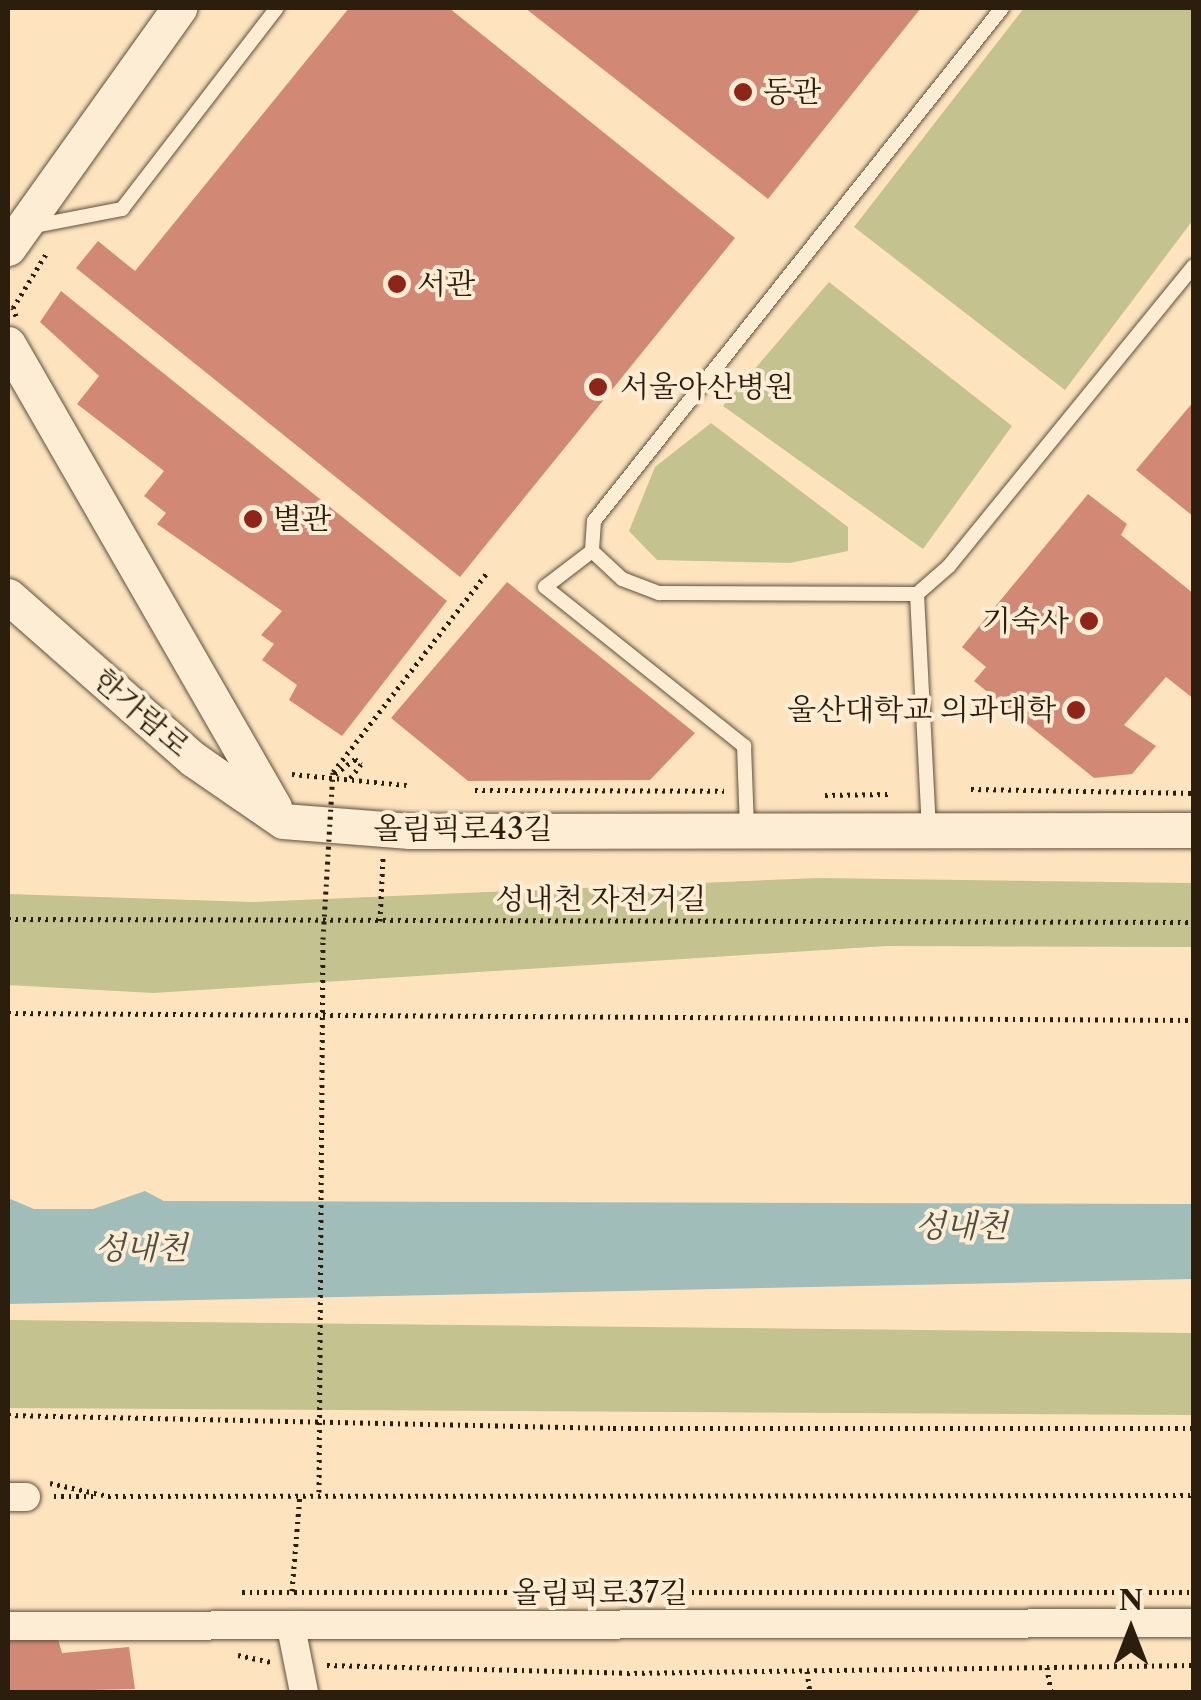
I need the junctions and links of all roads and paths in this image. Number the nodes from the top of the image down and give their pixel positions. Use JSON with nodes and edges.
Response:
{"nodes":[{"id":1,"x":179,"y":8,"type":"edge"},
{"id":2,"x":278,"y":8,"type":"edge"},
{"id":3,"x":1002,"y":8,"type":"edge"},
{"id":4,"x":14,"y":238,"type":"edge"},
{"id":5,"x":1194,"y":266,"type":"edge"},
{"id":6,"x":8,"y":344,"type":"edge"},
{"id":7,"x":592,"y":551,"type":"junction"},
{"id":8,"x":487,"y":572,"type":"dead end"},
{"id":9,"x":918,"y":594,"type":"junction"},
{"id":10,"x":8,"y":596,"type":"edge"},
{"id":11,"x":333,"y":774,"type":"junction"},
{"id":12,"x":348,"y":780,"type":"dead end"},
{"id":13,"x":972,"y":788,"type":"dead end"},
{"id":14,"x":475,"y":790,"type":"dead end"},
{"id":15,"x":732,"y":791,"type":"dead end"},
{"id":16,"x":1194,"y":793,"type":"edge"},
{"id":17,"x":890,"y":794,"type":"dead end"},
{"id":18,"x":825,"y":795,"type":"dead end"},
{"id":19,"x":283,"y":820,"type":"junction"},
{"id":20,"x":747,"y":828,"type":"junction"},
{"id":21,"x":929,"y":828,"type":"junction"},
{"id":22,"x":1194,"y":830,"type":"edge"},
{"id":23,"x":384,"y":848,"type":"dead end"},
{"id":24,"x":8,"y":919,"type":"edge"},
{"id":25,"x":324,"y":920,"type":"junction"},
{"id":26,"x":380,"y":921,"type":"junction"},
{"id":27,"x":1194,"y":922,"type":"edge"},
{"id":28,"x":8,"y":1013,"type":"edge"},
{"id":29,"x":1194,"y":1020,"type":"edge"},
{"id":30,"x":8,"y":1415,"type":"edge"},
{"id":31,"x":1194,"y":1428,"type":"edge"},
{"id":32,"x":25,"y":1492,"type":"edge"},
{"id":33,"x":319,"y":1492,"type":"junction"},
{"id":34,"x":300,"y":1493,"type":"junction"},
{"id":35,"x":108,"y":1496,"type":"junction"},
{"id":36,"x":1194,"y":1496,"type":"edge"},
{"id":37,"x":292,"y":1591,"type":"junction"},
{"id":38,"x":242,"y":1592,"type":"dead end"},
{"id":39,"x":1194,"y":1592,"type":"edge"},
{"id":40,"x":1194,"y":1623,"type":"edge"},
{"id":41,"x":8,"y":1626,"type":"edge"},
{"id":42,"x":291,"y":1627,"type":"junction"},
{"id":43,"x":248,"y":1660,"type":"dead end"},
{"id":44,"x":1194,"y":1665,"type":"edge"},
{"id":45,"x":1047,"y":1667,"type":"junction"},
{"id":46,"x":807,"y":1670,"type":"junction"},
{"id":47,"x":301,"y":1678,"type":"edge"},
{"id":48,"x":810,"y":1692,"type":"edge"},
{"id":49,"x":1051,"y":1692,"type":"edge"}],
"edges":[{"from":1,"to":4,"type":"street"},
{"from":2,"to":4,"type":"lane"},
{"from":3,"to":7,"type":"lane"},
{"from":5,"to":9,"type":"lane"},
{"from":6,"to":19,"type":"street"},
{"from":7,"to":9,"type":"lane"},
{"from":7,"to":20,"type":"lane"},
{"from":8,"to":11,"type":"path"},
{"from":9,"to":21,"type":"lane"},
{"from":10,"to":19,"type":"street","name":"한가람로"},
{"from":11,"to":12,"type":"path"},
{"from":11,"to":25,"type":"path","bridge":true},
{"from":13,"to":16,"type":"path"},
{"from":14,"to":15,"type":"path"},
{"from":17,"to":18,"type":"path"},
{"from":19,"to":20,"type":"street","name":"올림픽로43길"},
{"from":20,"to":21,"type":"street","name":"올림픽로43길"},
{"from":21,"to":22,"type":"street","name":"올림픽로43길"},
{"from":23,"to":26,"type":"path"},
{"from":24,"to":25,"type":"path","name":"성내천 자전거길"},
{"from":25,"to":26,"type":"path","name":"성내천 자전거길"},
{"from":25,"to":33,"type":"path","bridge":true},
{"from":26,"to":27,"type":"path","name":"성내천 자전거길"},
{"from":28,"to":29,"type":"path"},
{"from":30,"to":31,"type":"path"},
{"from":32,"to":35,"type":"path"},
{"from":32,"to":35,"type":"path"},
{"from":33,"to":34,"type":"path"},
{"from":33,"to":36,"type":"path"},
{"from":34,"to":35,"type":"path"},
{"from":34,"to":37,"type":"path"},
{"from":37,"to":38,"type":"path"},
{"from":37,"to":39,"type":"path"},
{"from":40,"to":42,"type":"street","name":"올림픽로37길"},
{"from":41,"to":42,"type":"street","name":"올림픽로37길"},
{"from":42,"to":47,"type":"street"},
{"from":43,"to":47,"type":"path"},
{"from":44,"to":45,"type":"path"},
{"from":45,"to":46,"type":"path"},
{"from":45,"to":49,"type":"path"},
{"from":46,"to":47,"type":"path"},
{"from":46,"to":48,"type":"path"}]}
